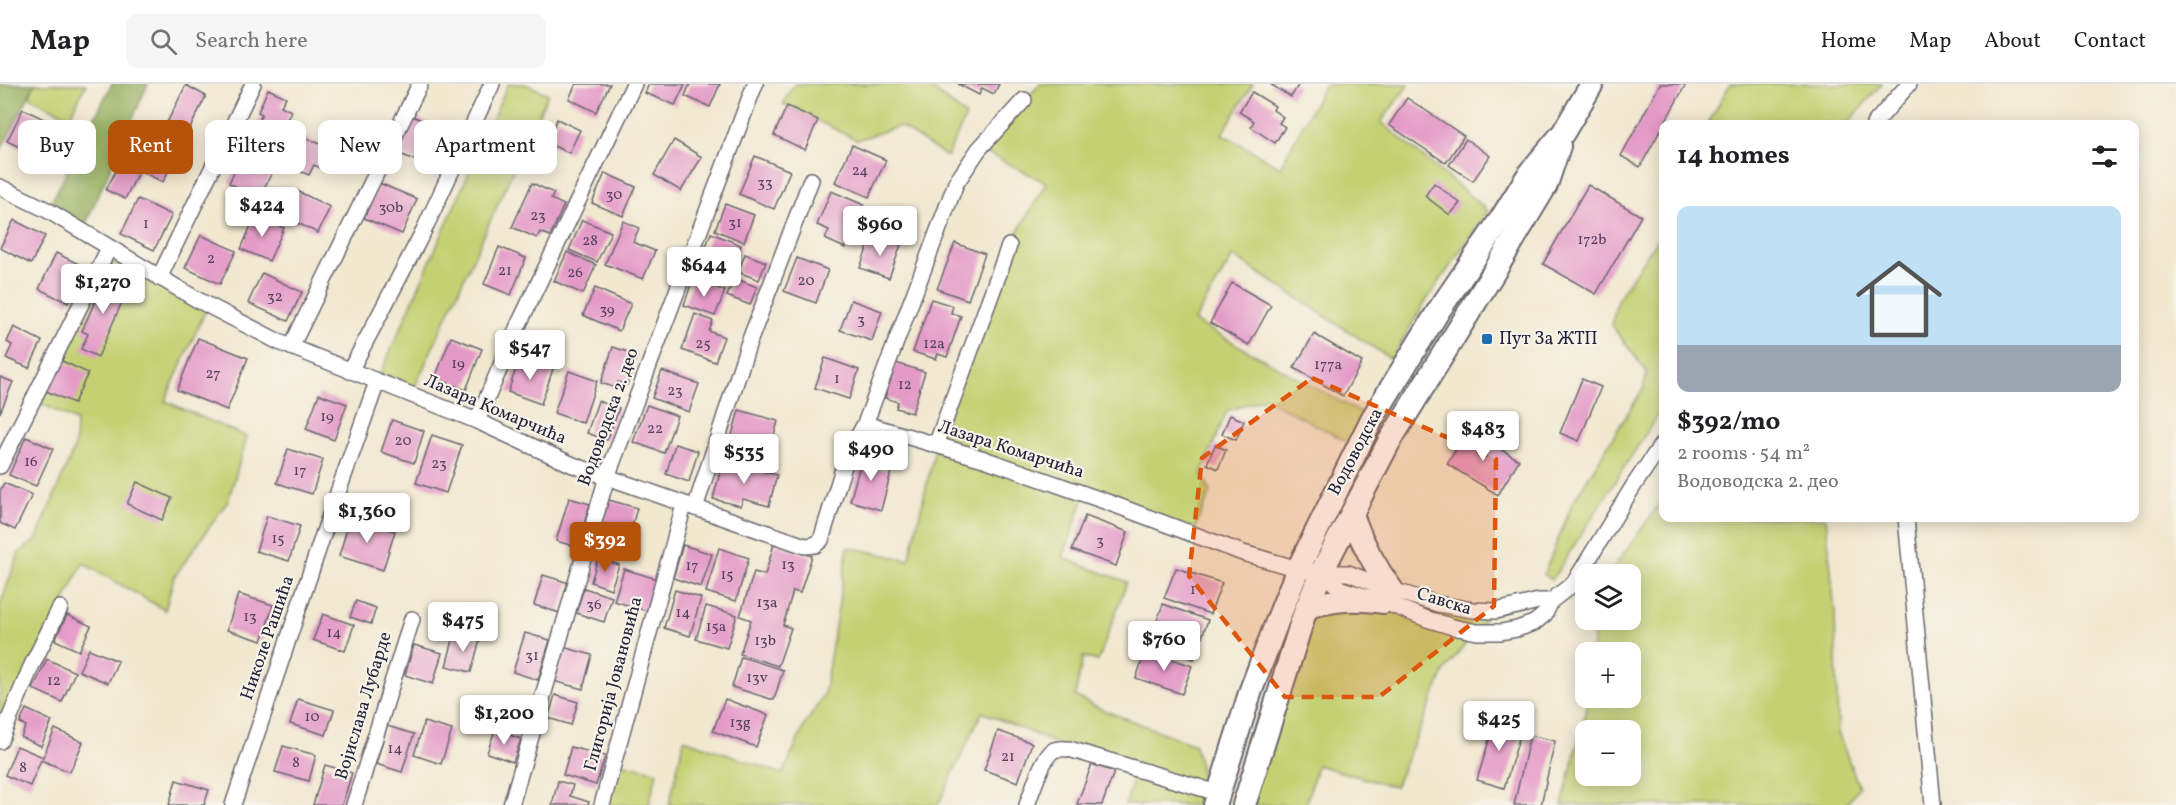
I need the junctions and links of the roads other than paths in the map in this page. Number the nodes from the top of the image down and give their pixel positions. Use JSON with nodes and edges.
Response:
{"nodes":[{"id":1,"x":253,"y":84,"type":"edge"},
{"id":2,"x":420,"y":84,"type":"edge"},
{"id":3,"x":492,"y":84,"type":"edge"},
{"id":4,"x":634,"y":84,"type":"edge"},
{"id":5,"x":754,"y":84,"type":"edge"},
{"id":6,"x":1592,"y":84,"type":"edge"},
{"id":7,"x":1909,"y":84,"type":"edge"},
{"id":8,"x":1024,"y":100,"type":"dead end"},
{"id":9,"x":1878,"y":120,"type":"edge"},
{"id":10,"x":1563,"y":133,"type":"junction"},
{"id":11,"x":811,"y":180,"type":"dead end"},
{"id":12,"x":0,"y":187,"type":"edge"},
{"id":13,"x":1009,"y":246,"type":"dead end"},
{"id":14,"x":109,"y":248,"type":"junction"},
{"id":15,"x":159,"y":278,"type":"junction"},
{"id":16,"x":291,"y":347,"type":"junction"},
{"id":17,"x":350,"y":371,"type":"junction"},
{"id":18,"x":377,"y":382,"type":"junction"},
{"id":19,"x":477,"y":421,"type":"junction"},
{"id":20,"x":864,"y":424,"type":"junction"},
{"id":21,"x":936,"y":445,"type":"junction"},
{"id":22,"x":1659,"y":448,"type":"edge"},
{"id":23,"x":0,"y":466,"type":"edge"},
{"id":24,"x":607,"y":477,"type":"junction"},
{"id":25,"x":689,"y":506,"type":"junction"},
{"id":26,"x":1352,"y":515,"type":"junction"},
{"id":27,"x":1906,"y":522,"type":"edge"},
{"id":28,"x":1298,"y":568,"type":"junction"},
{"id":29,"x":1321,"y":573,"type":"junction"},
{"id":30,"x":1388,"y":596,"type":"junction"},
{"id":31,"x":1551,"y":601,"type":"junction"},
{"id":32,"x":1307,"y":607,"type":"junction"},
{"id":33,"x":60,"y":608,"type":"dead end"},
{"id":34,"x":412,"y":619,"type":"dead end"},
{"id":35,"x":0,"y":741,"type":"edge"},
{"id":36,"x":1216,"y":799,"type":"edge"},
{"id":37,"x":233,"y":805,"type":"edge"},
{"id":38,"x":354,"y":805,"type":"edge"},
{"id":39,"x":511,"y":805,"type":"edge"},
{"id":40,"x":602,"y":805,"type":"edge"},
{"id":41,"x":1027,"y":805,"type":"edge"},
{"id":42,"x":1244,"y":805,"type":"edge"},
{"id":43,"x":1933,"y":805,"type":"edge"}],
"edges":[{"from":1,"to":15,"type":"street"},
{"from":2,"to":16,"type":"street"},
{"from":3,"to":17,"type":"street"},
{"from":4,"to":19,"type":"street"},
{"from":5,"to":24,"type":"street","name":"Водоводска 2. део"},
{"from":6,"to":10,"type":"main road","name":"Водоводска"},
{"from":7,"to":9,"type":"street"},
{"from":8,"to":20,"type":"street"},
{"from":10,"to":26,"type":"main road","name":"Водоводска"},
{"from":10,"to":28,"type":"main road","name":"Водоводска"},
{"from":11,"to":25,"type":"street","name":"Глигорија Јовановића"},
{"from":12,"to":14,"type":"street","name":"Лазара Комарчића"},
{"from":13,"to":21,"type":"street"},
{"from":14,"to":15,"type":"street","name":"Лазара Комарчића"},
{"from":14,"to":23,"type":"street"},
{"from":15,"to":16,"type":"street","name":"Лазара Комарчића"},
{"from":16,"to":17,"type":"street","name":"Лазара Комарчића"},
{"from":17,"to":18,"type":"street","name":"Лазара Комарчића"},
{"from":18,"to":19,"type":"street","name":"Лазара Комарчића"},
{"from":18,"to":37,"type":"street","name":"Николе Рашића"},
{"from":19,"to":24,"type":"street","name":"Лазара Комарчића"},
{"from":20,"to":21,"type":"street","name":"Лазара Комарчића"},
{"from":20,"to":25,"type":"street","name":"Лазара Комарчића"},
{"from":21,"to":28,"type":"street","name":"Лазара Комарчића"},
{"from":22,"to":31,"type":"street","name":"Савска"},
{"from":24,"to":25,"type":"street","name":"Лазара Комарчића"},
{"from":24,"to":39,"type":"street","name":"Водоводска 2. део"},
{"from":25,"to":40,"type":"street","name":"Глигорија Јовановића"},
{"from":26,"to":29,"type":"main road","name":"Водоводска"},
{"from":26,"to":30,"type":"main road"},
{"from":27,"to":43,"type":"street"},
{"from":28,"to":29,"type":"street","name":"Савска"},
{"from":28,"to":36,"type":"main road","name":"Водоводска"},
{"from":29,"to":30,"type":"street","name":"Савска"},
{"from":29,"to":32,"type":"main road","name":"Водоводска"},
{"from":30,"to":31,"type":"street","name":"Савска"},
{"from":30,"to":31,"type":"street","name":"Савска"},
{"from":30,"to":32,"type":"main road"},
{"from":32,"to":42,"type":"main road","name":"Водоводска"},
{"from":33,"to":35,"type":"street"},
{"from":34,"to":38,"type":"street","name":"Војислава Лубарде"},
{"from":36,"to":41,"type":"street"}]}
